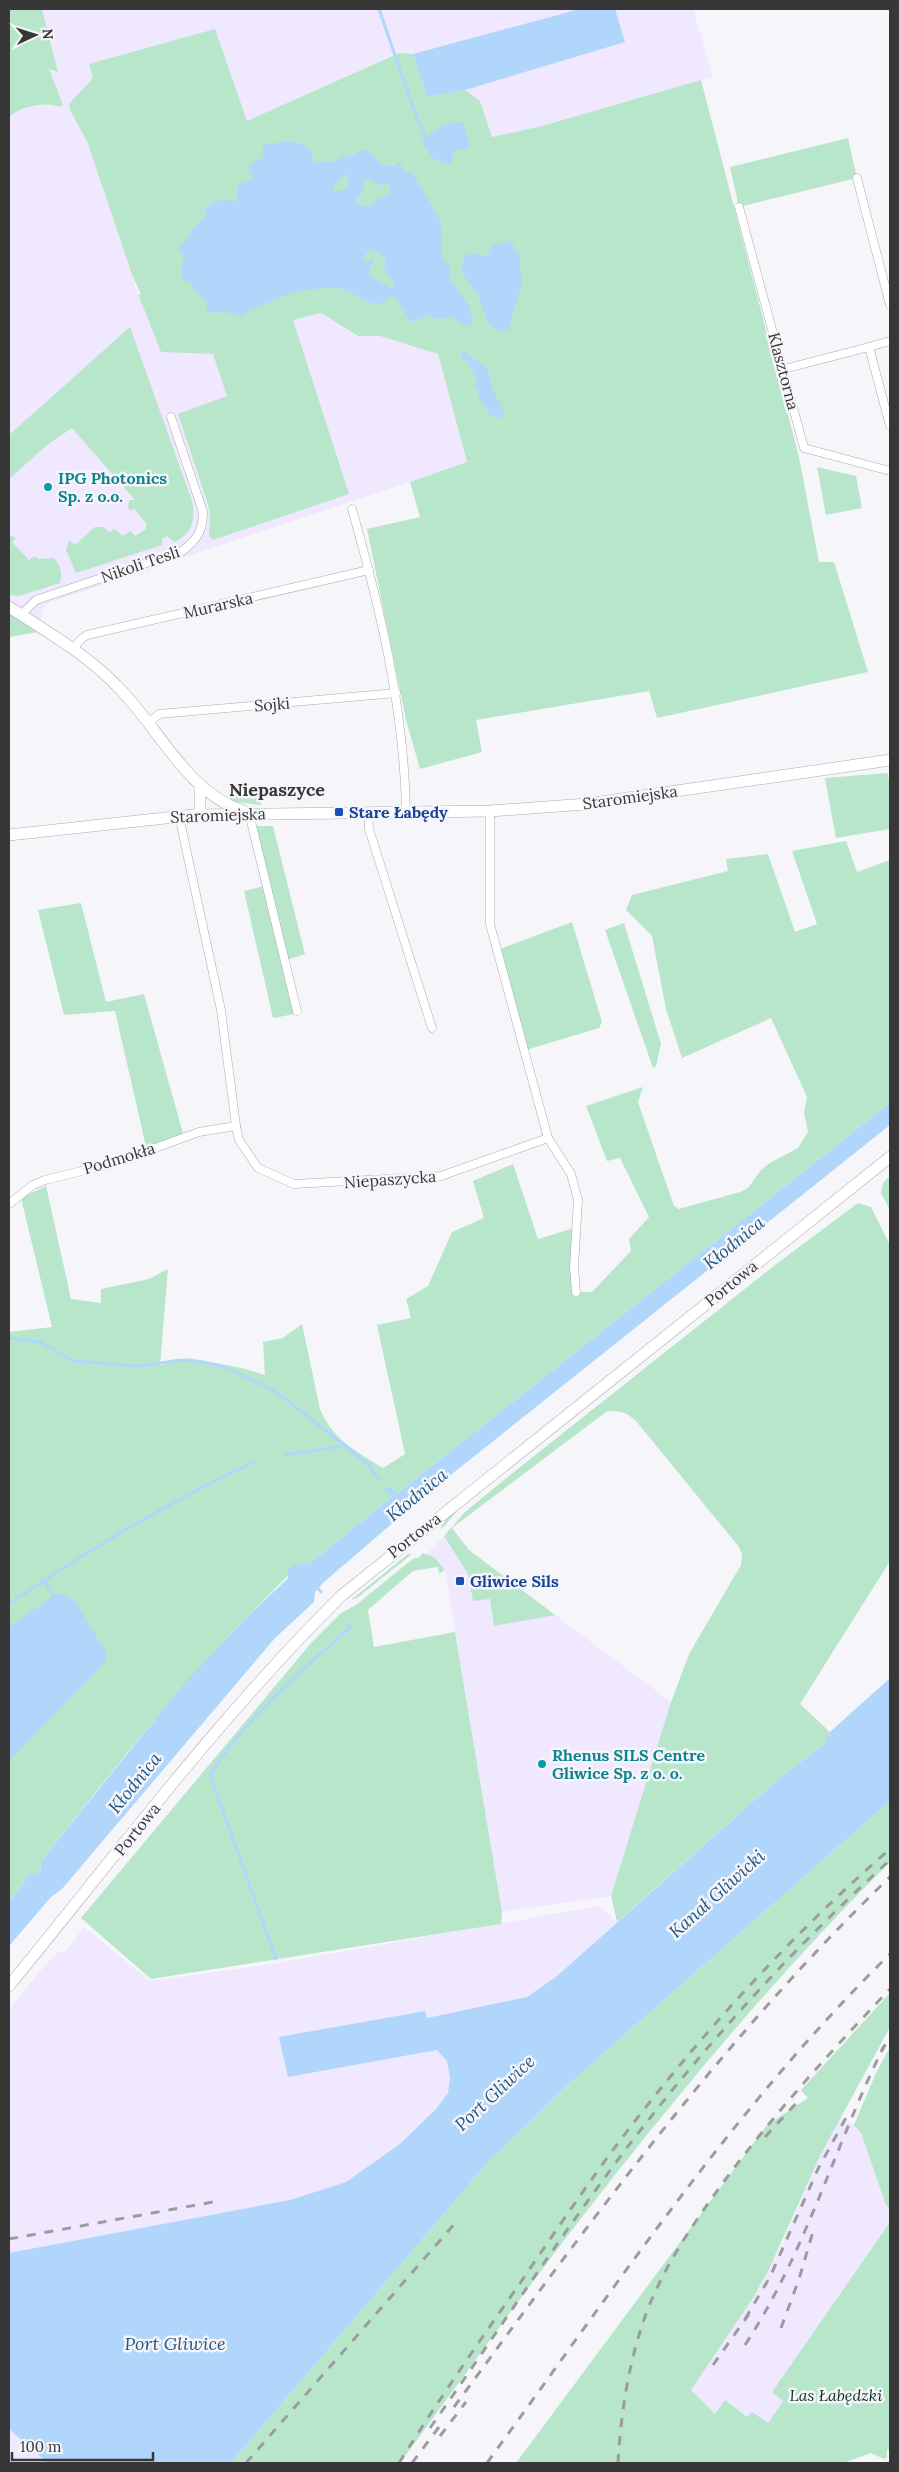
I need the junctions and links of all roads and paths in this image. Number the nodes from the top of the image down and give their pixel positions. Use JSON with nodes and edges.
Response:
{"nodes":[{"id":1,"x":857,"y":178,"type":"dead end"},
{"id":2,"x":739,"y":207,"type":"dead end"},
{"id":3,"x":890,"y":304,"type":"edge"},
{"id":4,"x":890,"y":341,"type":"edge"},
{"id":5,"x":869,"y":347,"type":"junction"},
{"id":6,"x":784,"y":369,"type":"junction"},
{"id":7,"x":171,"y":417,"type":"dead end"},
{"id":8,"x":890,"y":426,"type":"edge"},
{"id":9,"x":890,"y":471,"type":"edge"},
{"id":10,"x":352,"y":509,"type":"dead end"},
{"id":11,"x":369,"y":570,"type":"junction"},
{"id":12,"x":9,"y":607,"type":"edge"},
{"id":13,"x":22,"y":615,"type":"junction"},
{"id":14,"x":74,"y":649,"type":"junction"},
{"id":15,"x":396,"y":693,"type":"junction"},
{"id":16,"x":150,"y":722,"type":"junction"},
{"id":17,"x":890,"y":760,"type":"edge"},
{"id":18,"x":202,"y":788,"type":"junction"},
{"id":19,"x":406,"y":811,"type":"junction"},
{"id":20,"x":490,"y":811,"type":"junction"},
{"id":21,"x":368,"y":812,"type":"junction"},
{"id":22,"x":249,"y":814,"type":"junction"},
{"id":23,"x":201,"y":815,"type":"junction"},
{"id":24,"x":179,"y":816,"type":"junction"},
{"id":25,"x":9,"y":835,"type":"edge"},
{"id":26,"x":297,"y":1010,"type":"dead end"},
{"id":27,"x":432,"y":1028,"type":"dead end"},
{"id":28,"x":236,"y":1126,"type":"junction"},
{"id":29,"x":548,"y":1138,"type":"junction"},
{"id":30,"x":890,"y":1157,"type":"edge"},
{"id":31,"x":9,"y":1204,"type":"edge"},
{"id":32,"x":576,"y":1292,"type":"dead end"},
{"id":33,"x":9,"y":1986,"type":"edge"}],
"edges":[{"from":1,"to":3,"type":"street"},
{"from":2,"to":6,"type":"street","name":"Klasztorna"},
{"from":4,"to":5,"type":"street"},
{"from":5,"to":6,"type":"street"},
{"from":5,"to":8,"type":"street"},
{"from":6,"to":9,"type":"street","name":"Klasztorna"},
{"from":7,"to":13,"type":"street","name":"Nikoli Tesli"},
{"from":10,"to":11,"type":"street"},
{"from":11,"to":14,"type":"street","name":"Murarska"},
{"from":11,"to":15,"type":"street"},
{"from":12,"to":13,"type":"street"},
{"from":13,"to":14,"type":"street"},
{"from":14,"to":16,"type":"street"},
{"from":15,"to":16,"type":"street","name":"Sojki"},
{"from":15,"to":19,"type":"street"},
{"from":16,"to":18,"type":"street"},
{"from":17,"to":20,"type":"street","name":"Staromiejska"},
{"from":18,"to":22,"type":"street"},
{"from":18,"to":23,"type":"street"},
{"from":19,"to":20,"type":"street","name":"Staromiejska"},
{"from":19,"to":21,"type":"street","name":"Staromiejska"},
{"from":20,"to":29,"type":"street"},
{"from":21,"to":22,"type":"street","name":"Staromiejska"},
{"from":21,"to":27,"type":"street"},
{"from":22,"to":23,"type":"street","name":"Staromiejska"},
{"from":22,"to":26,"type":"street"},
{"from":23,"to":24,"type":"street","name":"Staromiejska"},
{"from":24,"to":25,"type":"street","name":"Staromiejska"},
{"from":24,"to":28,"type":"street","name":"Niepaszycka"},
{"from":28,"to":29,"type":"street","name":"Niepaszycka"},
{"from":28,"to":31,"type":"street","name":"Podmokła"},
{"from":29,"to":32,"type":"street"},
{"from":30,"to":33,"type":"street","name":"Portowa"}]}
